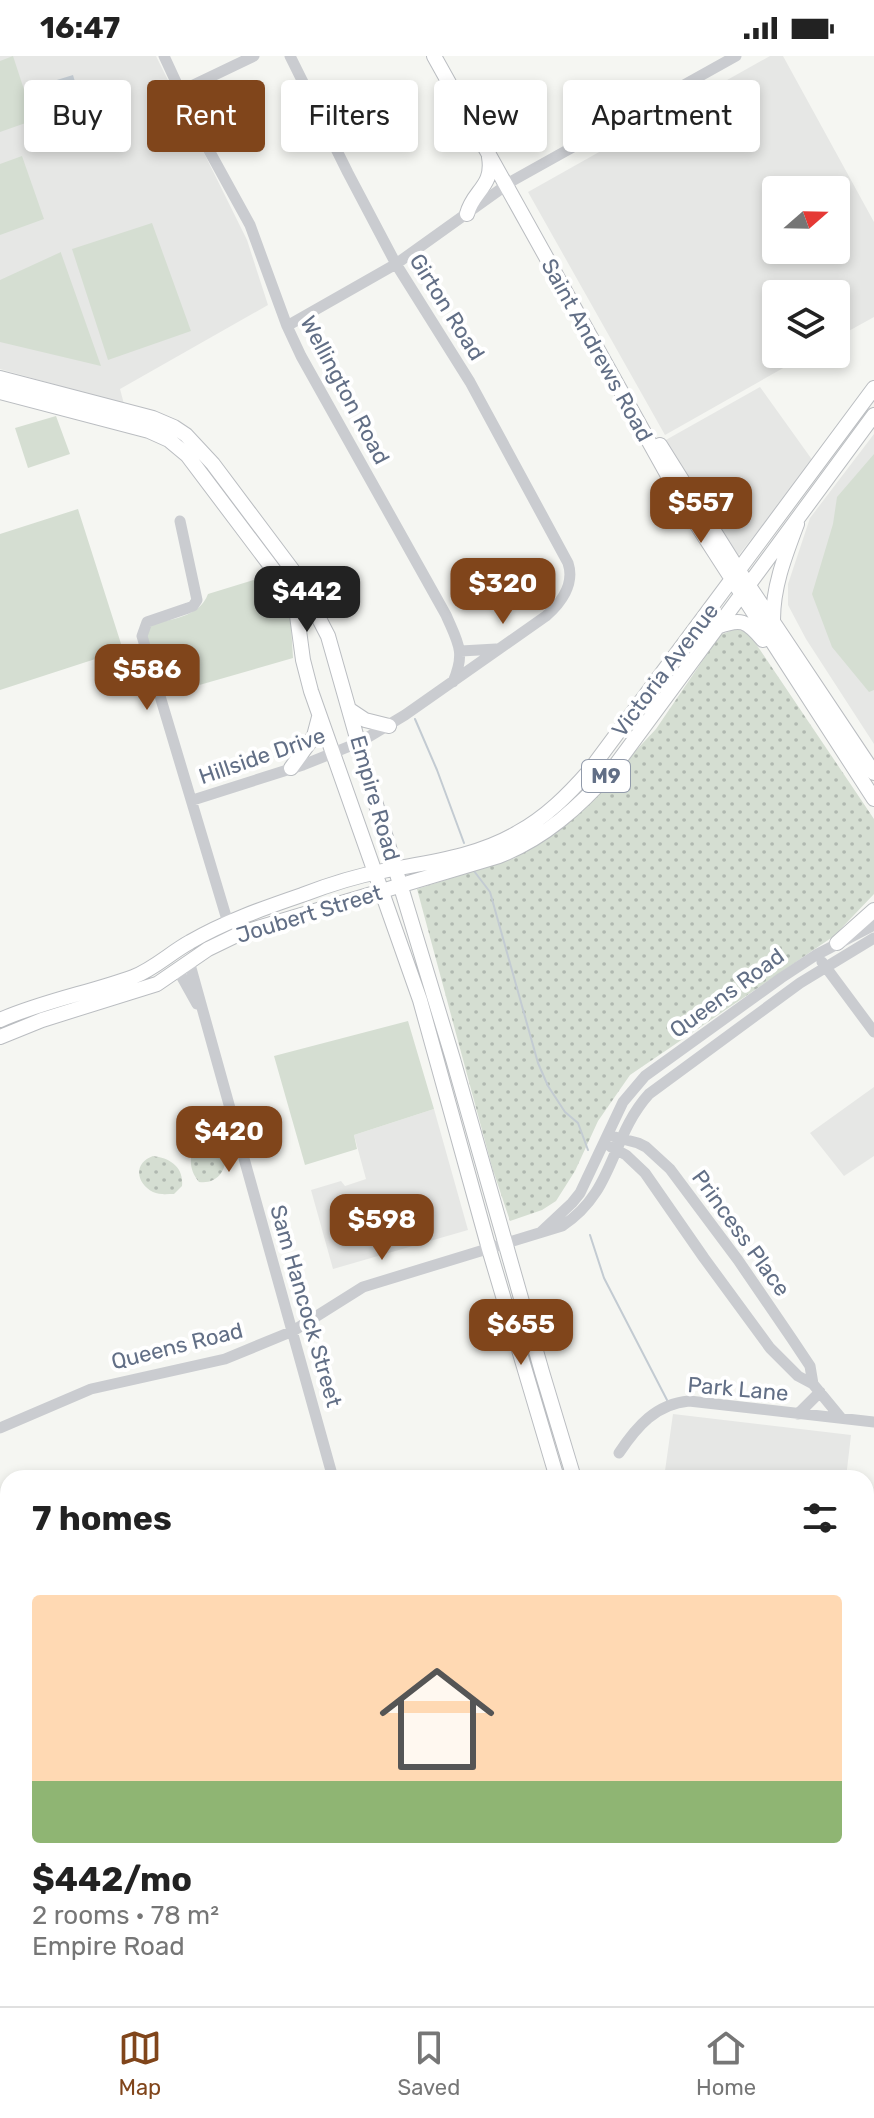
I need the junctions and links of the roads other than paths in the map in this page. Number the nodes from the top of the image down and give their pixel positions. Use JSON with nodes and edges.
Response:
{"nodes":[{"id":1,"x":164,"y":56,"type":"edge"},
{"id":2,"x":254,"y":56,"type":"edge"},
{"id":3,"x":290,"y":56,"type":"edge"},
{"id":4,"x":434,"y":56,"type":"edge"},
{"id":5,"x":442,"y":56,"type":"edge"},
{"id":6,"x":736,"y":56,"type":"edge"},
{"id":7,"x":176,"y":80,"type":"edge"},
{"id":8,"x":204,"y":80,"type":"edge"},
{"id":9,"x":448,"y":80,"type":"edge"},
{"id":10,"x":210,"y":152,"type":"edge"},
{"id":11,"x":487,"y":152,"type":"edge"},
{"id":12,"x":488,"y":152,"type":"edge"},
{"id":13,"x":509,"y":183,"type":"junction"},
{"id":14,"x":467,"y":214,"type":"junction"},
{"id":15,"x":396,"y":264,"type":"junction"},
{"id":16,"x":287,"y":326,"type":"junction"},
{"id":17,"x":0,"y":378,"type":"edge"},
{"id":18,"x":874,"y":388,"type":"edge"},
{"id":19,"x":0,"y":392,"type":"edge"},
{"id":20,"x":874,"y":415,"type":"edge"},
{"id":21,"x":803,"y":509,"type":"junction"},
{"id":22,"x":180,"y":521,"type":"dead end"},
{"id":23,"x":735,"y":576,"type":"junction"},
{"id":24,"x":570,"y":578,"type":"joint"},
{"id":25,"x":745,"y":590,"type":"junction"},
{"id":26,"x":773,"y":620,"type":"junction"},
{"id":27,"x":717,"y":627,"type":"junction"},
{"id":28,"x":509,"y":643,"type":"junction"},
{"id":29,"x":461,"y":651,"type":"junction"},
{"id":30,"x":781,"y":656,"type":"junction"},
{"id":31,"x":452,"y":683,"type":"junction"},
{"id":32,"x":350,"y":710,"type":"junction"},
{"id":33,"x":319,"y":715,"type":"junction"},
{"id":34,"x":389,"y":726,"type":"junction"},
{"id":35,"x":360,"y":742,"type":"junction"},
{"id":36,"x":333,"y":754,"type":"junction"},
{"id":37,"x":291,"y":768,"type":"junction"},
{"id":38,"x":874,"y":773,"type":"edge"},
{"id":39,"x":874,"y":799,"type":"edge"},
{"id":40,"x":193,"y":800,"type":"junction"},
{"id":41,"x":395,"y":869,"type":"junction"},
{"id":42,"x":374,"y":873,"type":"junction"},
{"id":43,"x":401,"y":886,"type":"junction"},
{"id":44,"x":380,"y":893,"type":"junction"},
{"id":45,"x":874,"y":910,"type":"edge"},
{"id":46,"x":228,"y":923,"type":"junction"},
{"id":47,"x":874,"y":925,"type":"edge"},
{"id":48,"x":874,"y":938,"type":"edge"},
{"id":49,"x":837,"y":943,"type":"junction"},
{"id":50,"x":816,"y":955,"type":"junction"},
{"id":51,"x":183,"y":966,"type":"junction"},
{"id":52,"x":825,"y":966,"type":"junction"},
{"id":53,"x":0,"y":1020,"type":"edge"},
{"id":54,"x":874,"y":1032,"type":"edge"},
{"id":55,"x":0,"y":1037,"type":"edge"},
{"id":56,"x":606,"y":1139,"type":"junction"},
{"id":57,"x":619,"y":1144,"type":"junction"},
{"id":58,"x":541,"y":1232,"type":"junction"},
{"id":59,"x":506,"y":1244,"type":"junction"},
{"id":60,"x":489,"y":1249,"type":"junction"},
{"id":61,"x":293,"y":1331,"type":"junction"},
{"id":62,"x":817,"y":1388,"type":"junction"},
{"id":63,"x":798,"y":1414,"type":"junction"},
{"id":64,"x":841,"y":1418,"type":"junction"},
{"id":65,"x":874,"y":1422,"type":"edge"},
{"id":66,"x":0,"y":1428,"type":"edge"},
{"id":67,"x":619,"y":1453,"type":"dead end"},
{"id":68,"x":331,"y":1470,"type":"edge"},
{"id":69,"x":555,"y":1470,"type":"edge"},
{"id":70,"x":572,"y":1470,"type":"edge"}],
"edges":[{"from":1,"to":7,"type":"street","name":"Wellington Road"},
{"from":2,"to":8,"type":"street"},
{"from":3,"to":15,"type":"street","name":"Girton Road"},
{"from":4,"to":9,"type":"main road","name":"Saint Andrews Road"},
{"from":5,"to":13,"type":"main road","name":"Saint Andrews Road"},
{"from":6,"to":13,"type":"street"},
{"from":10,"to":16,"type":"street","name":"Wellington Road"},
{"from":11,"to":14,"type":"main road"},
{"from":12,"to":13,"type":"main road","name":"Saint Andrews Road"},
{"from":13,"to":14,"type":"street"},
{"from":13,"to":23,"type":"main road","name":"Saint Andrews Road"},
{"from":14,"to":15,"type":"street"},
{"from":15,"to":16,"type":"street"},
{"from":15,"to":24,"type":"street","name":"Girton Road"},
{"from":16,"to":29,"type":"street","name":"Wellington Road"},
{"from":17,"to":32,"type":"main road","name":"Empire Road"},
{"from":18,"to":23,"type":"main road","name":"Victoria Avenue","number":"M9"},
{"from":19,"to":33,"type":"main road","name":"Empire Road"},
{"from":20,"to":21,"type":"main road","name":"Victoria Avenue","number":"M9"},
{"from":21,"to":25,"type":"main road","name":"Victoria Avenue","number":"M9"},
{"from":21,"to":26,"type":"main road"},
{"from":22,"to":40,"type":"street"},
{"from":23,"to":25,"type":"main road","name":"Saint Andrews Road"},
{"from":23,"to":41,"type":"main road","name":"Victoria Avenue","number":"M9"},
{"from":24,"to":28,"type":"street","name":"Hillside Drive"},
{"from":25,"to":26,"type":"main road","name":"Saint Andrews Road"},
{"from":25,"to":27,"type":"main road","name":"Victoria Avenue","number":"M9"},
{"from":25,"to":30,"type":"main road","name":"Saint Andrews Road"},
{"from":26,"to":38,"type":"main road","name":"Saint Andrews Road"},
{"from":27,"to":30,"type":"main road"},
{"from":27,"to":43,"type":"main road","name":"Victoria Avenue","number":"M9"},
{"from":28,"to":29,"type":"street"},
{"from":28,"to":31,"type":"street","name":"Hillside Drive"},
{"from":29,"to":31,"type":"street"},
{"from":30,"to":39,"type":"main road","name":"Saint Andrews Road"},
{"from":31,"to":34,"type":"street","name":"Hillside Drive"},
{"from":32,"to":34,"type":"main road"},
{"from":32,"to":35,"type":"main road","name":"Empire Road"},
{"from":33,"to":36,"type":"main road","name":"Empire Road"},
{"from":33,"to":37,"type":"main road"},
{"from":34,"to":35,"type":"street","name":"Hillside Drive"},
{"from":35,"to":36,"type":"street","name":"Hillside Drive"},
{"from":35,"to":41,"type":"main road","name":"Empire Road"},
{"from":36,"to":37,"type":"street","name":"Hillside Drive"},
{"from":36,"to":42,"type":"main road","name":"Empire Road"},
{"from":37,"to":40,"type":"street","name":"Hillside Drive"},
{"from":40,"to":46,"type":"street"},
{"from":41,"to":42,"type":"main road","name":"Joubert Street","number":"M9"},
{"from":41,"to":43,"type":"main road","name":"Empire Road"},
{"from":42,"to":44,"type":"main road","name":"Empire Road"},
{"from":42,"to":46,"type":"main road","name":"Joubert Street","number":"M9"},
{"from":43,"to":44,"type":"main road","name":"Joubert Street","number":"M9"},
{"from":43,"to":59,"type":"main road","name":"Empire Road"},
{"from":44,"to":51,"type":"main road","name":"Joubert Street","number":"M9"},
{"from":44,"to":60,"type":"main road","name":"Empire Road"},
{"from":45,"to":49,"type":"main road"},
{"from":46,"to":53,"type":"main road","name":"Joubert Street","number":"M9"},
{"from":47,"to":49,"type":"street","name":"Queens Road"},
{"from":48,"to":52,"type":"street","name":"Queens Road"},
{"from":49,"to":50,"type":"street","name":"Queens Road"},
{"from":50,"to":52,"type":"street"},
{"from":50,"to":56,"type":"street","name":"Queens Road"},
{"from":51,"to":55,"type":"main road","name":"Joubert Street","number":"M9"},
{"from":51,"to":61,"type":"street","name":"Sam Hancock Street"},
{"from":52,"to":54,"type":"street"},
{"from":52,"to":57,"type":"street","name":"Queens Road"},
{"from":56,"to":57,"type":"street","name":"Princess Place"},
{"from":56,"to":58,"type":"street","name":"Queens Road"},
{"from":57,"to":58,"type":"street","name":"Queens Road"},
{"from":57,"to":62,"type":"street","name":"Princess Place"},
{"from":57,"to":62,"type":"street","name":"Princess Place"},
{"from":58,"to":59,"type":"street","name":"Queens Road"},
{"from":59,"to":60,"type":"street","name":"Queens Road"},
{"from":59,"to":70,"type":"main road","name":"Empire Road"},
{"from":60,"to":61,"type":"street","name":"Queens Road"},
{"from":60,"to":69,"type":"main road","name":"Empire Road"},
{"from":61,"to":66,"type":"street","name":"Queens Road"},
{"from":61,"to":68,"type":"street","name":"Sam Hancock Street"},
{"from":62,"to":63,"type":"street"},
{"from":62,"to":64,"type":"street","name":"Princess Place"},
{"from":63,"to":64,"type":"street","name":"Park Lane"},
{"from":63,"to":67,"type":"street","name":"Park Lane"},
{"from":64,"to":65,"type":"street","name":"Park Lane"}]}
